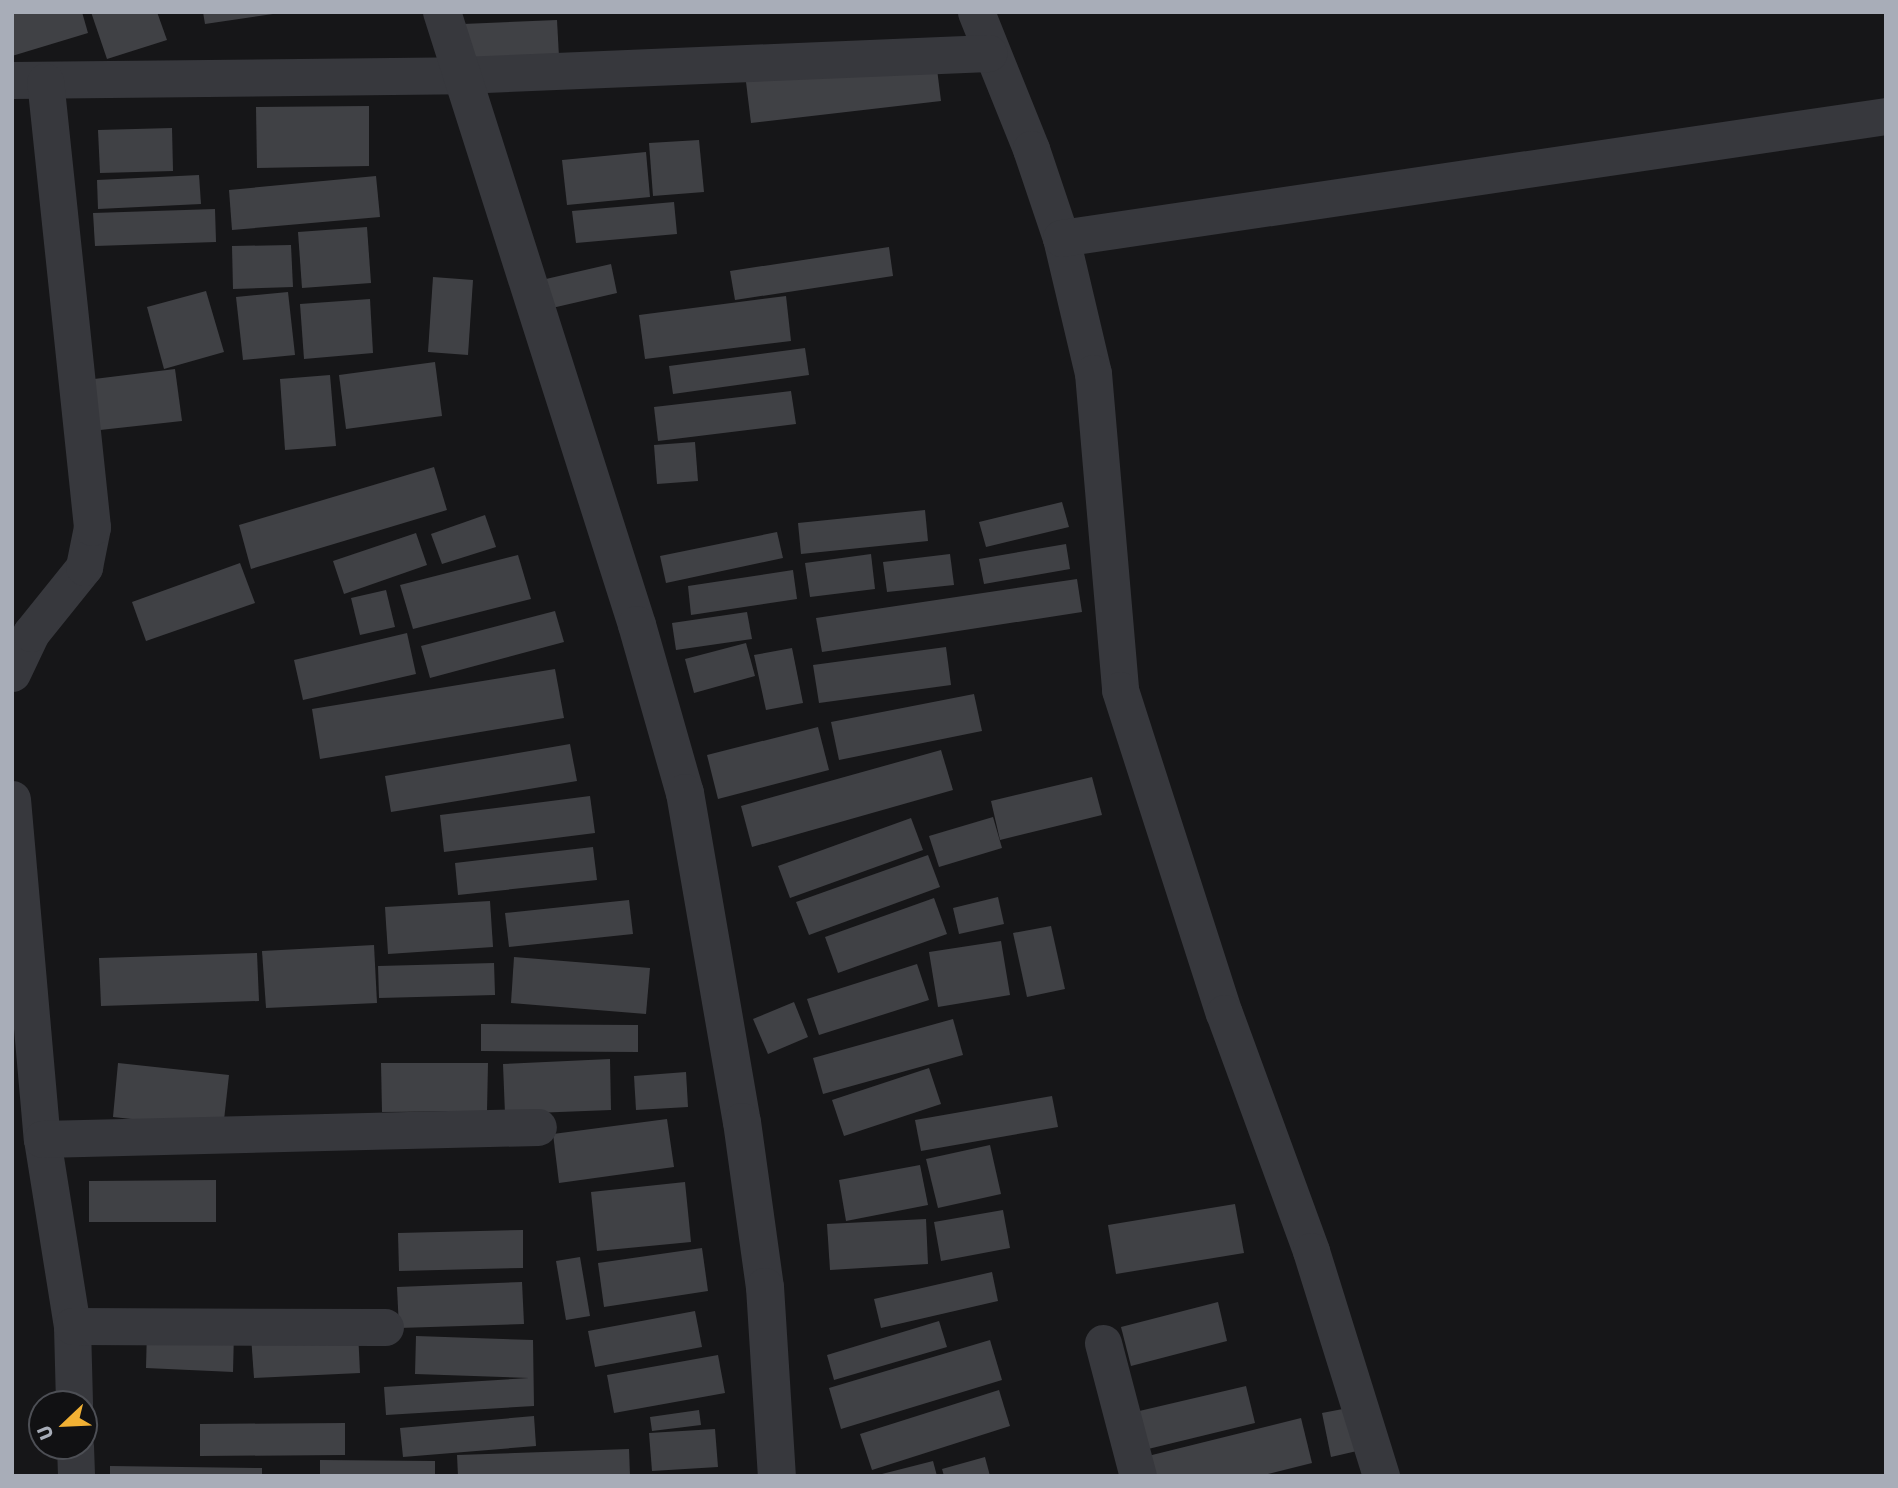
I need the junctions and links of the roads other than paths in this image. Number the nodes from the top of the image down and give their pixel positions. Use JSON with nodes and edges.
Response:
{"nodes":[{"id":1,"x":442,"y":12,"type":"edge"},
{"id":2,"x":975,"y":12,"type":"edge"},
{"id":3,"x":989,"y":53,"type":"junction"},
{"id":4,"x":461,"y":75,"type":"junction"},
{"id":5,"x":29,"y":80,"type":"edge"},
{"id":6,"x":1886,"y":116,"type":"edge"},
{"id":7,"x":1061,"y":238,"type":"junction"},
{"id":8,"x":12,"y":673,"type":"edge"},
{"id":9,"x":12,"y":799,"type":"edge"},
{"id":10,"x":538,"y":1127,"type":"dead end"},
{"id":11,"x":42,"y":1139,"type":"junction"},
{"id":12,"x":72,"y":1326,"type":"junction"},
{"id":13,"x":384,"y":1327,"type":"dead end"},
{"id":14,"x":1103,"y":1343,"type":"dead end"},
{"id":15,"x":74,"y":1390,"type":"edge"},
{"id":16,"x":777,"y":1476,"type":"edge"},
{"id":17,"x":1138,"y":1476,"type":"edge"},
{"id":18,"x":1381,"y":1476,"type":"edge"}],
"edges":[{"from":1,"to":4,"type":"street"},
{"from":2,"to":3,"type":"street"},
{"from":3,"to":4,"type":"street"},
{"from":3,"to":7,"type":"street"},
{"from":4,"to":5,"type":"street"},
{"from":4,"to":16,"type":"street"},
{"from":5,"to":8,"type":"street"},
{"from":6,"to":7,"type":"street"},
{"from":7,"to":18,"type":"street"},
{"from":9,"to":11,"type":"street"},
{"from":10,"to":11,"type":"street"},
{"from":11,"to":12,"type":"street"},
{"from":12,"to":13,"type":"street"},
{"from":12,"to":15,"type":"street"},
{"from":14,"to":17,"type":"street"}]}
